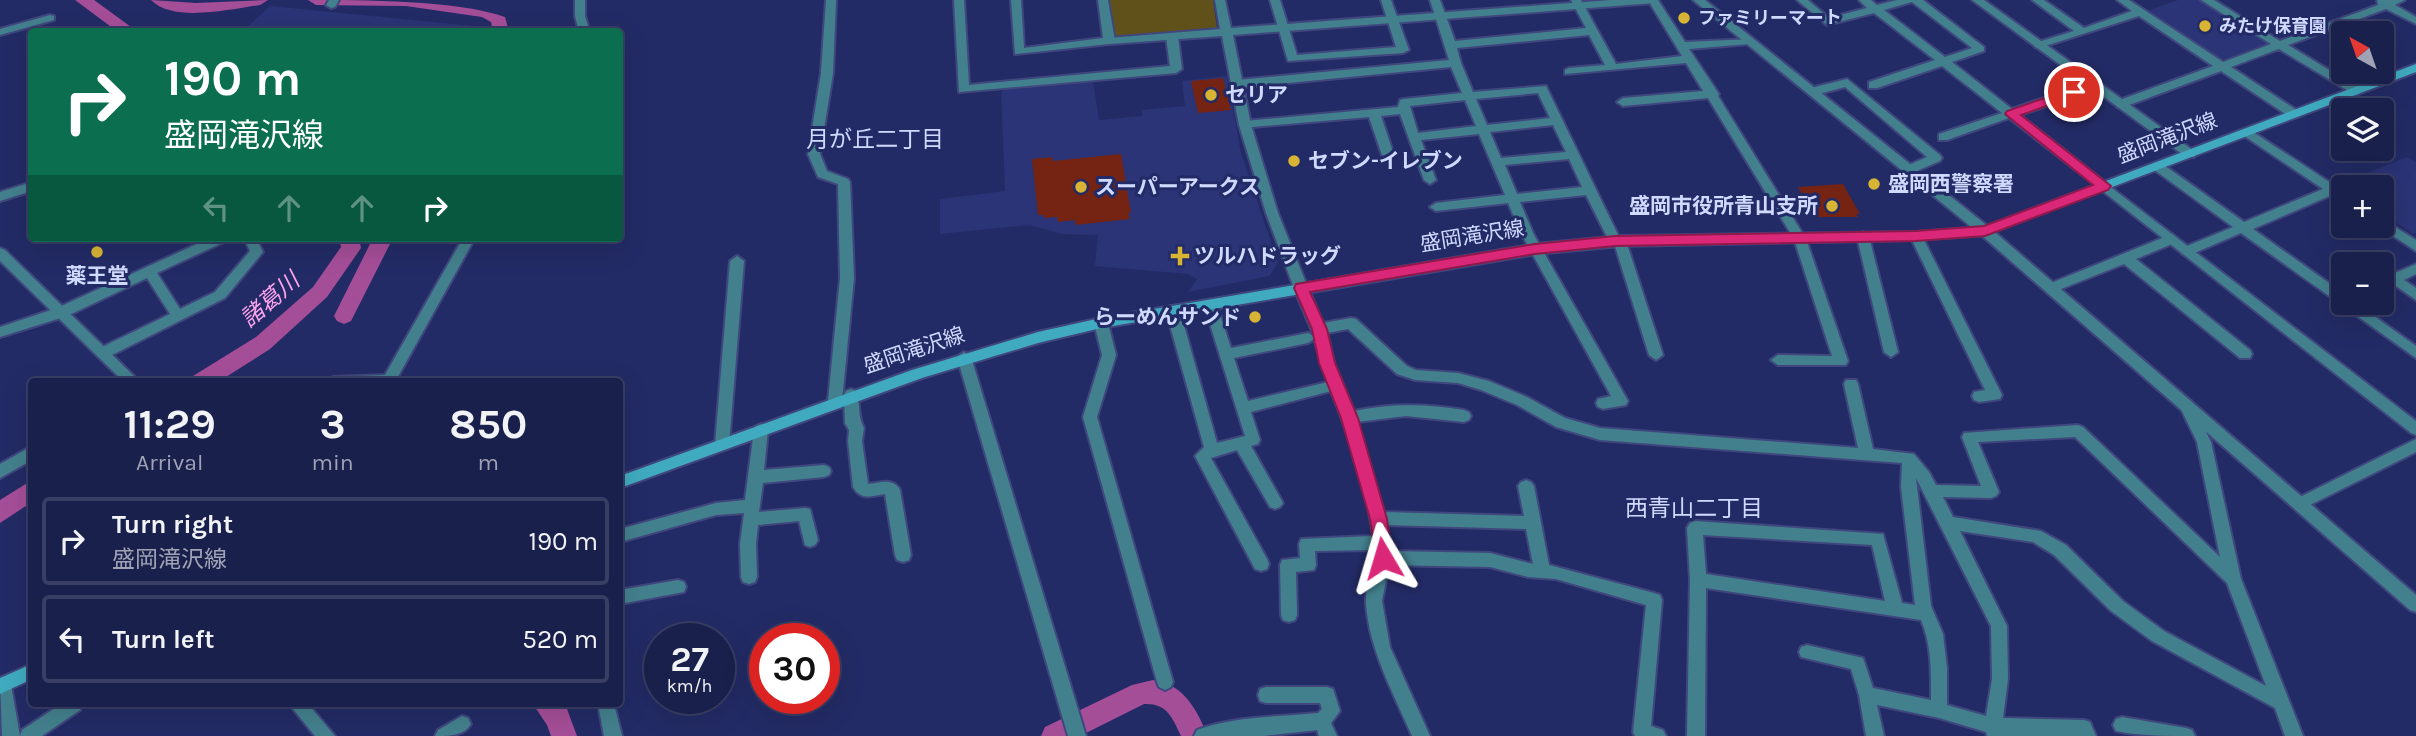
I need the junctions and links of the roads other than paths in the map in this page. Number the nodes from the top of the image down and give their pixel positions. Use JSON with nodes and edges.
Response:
{"nodes":[{"id":1,"x":580,"y":0,"type":"edge"},
{"id":2,"x":831,"y":0,"type":"edge"},
{"id":3,"x":959,"y":0,"type":"edge"},
{"id":4,"x":1016,"y":0,"type":"edge"},
{"id":5,"x":1104,"y":0,"type":"edge"},
{"id":6,"x":1220,"y":0,"type":"edge"},
{"id":7,"x":1275,"y":0,"type":"edge"},
{"id":8,"x":1386,"y":0,"type":"edge"},
{"id":9,"x":1435,"y":0,"type":"edge"},
{"id":10,"x":1654,"y":0,"type":"edge"},
{"id":11,"x":1698,"y":0,"type":"edge"},
{"id":12,"x":1795,"y":0,"type":"edge"},
{"id":13,"x":1801,"y":0,"type":"edge"},
{"id":14,"x":1864,"y":0,"type":"edge"},
{"id":15,"x":1909,"y":0,"type":"edge"},
{"id":16,"x":1916,"y":0,"type":"edge"},
{"id":17,"x":2037,"y":0,"type":"edge"},
{"id":18,"x":2122,"y":0,"type":"edge"},
{"id":19,"x":2224,"y":0,"type":"edge"},
{"id":20,"x":2400,"y":0,"type":"edge"},
{"id":21,"x":1980,"y":1,"type":"edge"},
{"id":22,"x":2209,"y":2,"type":"edge"},
{"id":23,"x":2381,"y":2,"type":"edge"},
{"id":24,"x":1577,"y":3,"type":"edge"},
{"id":25,"x":1877,"y":10,"type":"junction"},
{"id":26,"x":2140,"y":12,"type":"junction"},
{"id":27,"x":1442,"y":16,"type":"junction"},
{"id":28,"x":50,"y":18,"type":"dead end"},
{"id":29,"x":1393,"y":20,"type":"junction"},
{"id":30,"x":38,"y":21,"type":"junction"},
{"id":31,"x":2416,"y":21,"type":"edge"},
{"id":32,"x":47,"y":28,"type":"edge"},
{"id":33,"x":584,"y":28,"type":"edge"},
{"id":34,"x":1283,"y":28,"type":"junction"},
{"id":35,"x":1592,"y":31,"type":"junction"},
{"id":36,"x":0,"y":32,"type":"edge"},
{"id":37,"x":1228,"y":32,"type":"junction"},
{"id":38,"x":2083,"y":32,"type":"junction"},
{"id":39,"x":1172,"y":37,"type":"junction"},
{"id":40,"x":1109,"y":41,"type":"junction"},
{"id":41,"x":1749,"y":41,"type":"junction"},
{"id":42,"x":1451,"y":45,"type":"junction"},
{"id":43,"x":2039,"y":45,"type":"junction"},
{"id":44,"x":1682,"y":46,"type":"junction"},
{"id":45,"x":2281,"y":46,"type":"junction"},
{"id":46,"x":1691,"y":60,"type":"junction"},
{"id":47,"x":1945,"y":61,"type":"junction"},
{"id":48,"x":1455,"y":63,"type":"junction"},
{"id":49,"x":2224,"y":67,"type":"junction"},
{"id":50,"x":1612,"y":68,"type":"junction"},
{"id":51,"x":2416,"y":68,"type":"edge"},
{"id":52,"x":1569,"y":72,"type":"dead end"},
{"id":53,"x":1237,"y":84,"type":"junction"},
{"id":54,"x":1873,"y":85,"type":"dead end"},
{"id":55,"x":2095,"y":85,"type":"junction"},
{"id":56,"x":1815,"y":91,"type":"dead end"},
{"id":57,"x":2355,"y":91,"type":"junction"},
{"id":58,"x":1713,"y":94,"type":"junction"},
{"id":59,"x":1469,"y":96,"type":"junction"},
{"id":60,"x":1623,"y":102,"type":"dead end"},
{"id":61,"x":2121,"y":104,"type":"junction"},
{"id":62,"x":1404,"y":110,"type":"junction"},
{"id":63,"x":1374,"y":113,"type":"junction"},
{"id":64,"x":2011,"y":114,"type":"junction"},
{"id":65,"x":2294,"y":114,"type":"junction"},
{"id":66,"x":1557,"y":121,"type":"junction"},
{"id":67,"x":1245,"y":125,"type":"junction"},
{"id":68,"x":1483,"y":129,"type":"junction"},
{"id":69,"x":2247,"y":132,"type":"junction"},
{"id":70,"x":1415,"y":137,"type":"junction"},
{"id":71,"x":1943,"y":137,"type":"dead end"},
{"id":72,"x":2190,"y":153,"type":"junction"},
{"id":73,"x":1388,"y":155,"type":"dead end"},
{"id":74,"x":1574,"y":155,"type":"junction"},
{"id":75,"x":1497,"y":162,"type":"junction"},
{"id":76,"x":2157,"y":166,"type":"junction"},
{"id":77,"x":1908,"y":170,"type":"junction"},
{"id":78,"x":1430,"y":180,"type":"dead end"},
{"id":79,"x":2104,"y":186,"type":"junction"},
{"id":80,"x":28,"y":187,"type":"edge"},
{"id":81,"x":2331,"y":188,"type":"edge"},
{"id":82,"x":1590,"y":190,"type":"junction"},
{"id":83,"x":2331,"y":196,"type":"edge"},
{"id":84,"x":0,"y":197,"type":"edge"},
{"id":85,"x":1513,"y":198,"type":"junction"},
{"id":86,"x":1436,"y":207,"type":"dead end"},
{"id":87,"x":2243,"y":228,"type":"junction"},
{"id":88,"x":1985,"y":231,"type":"junction"},
{"id":89,"x":2394,"y":231,"type":"edge"},
{"id":90,"x":1916,"y":236,"type":"junction"},
{"id":91,"x":1863,"y":237,"type":"junction"},
{"id":92,"x":1800,"y":239,"type":"junction"},
{"id":93,"x":2172,"y":239,"type":"junction"},
{"id":94,"x":1618,"y":241,"type":"junction"},
{"id":95,"x":213,"y":242,"type":"edge"},
{"id":96,"x":253,"y":242,"type":"edge"},
{"id":97,"x":466,"y":242,"type":"edge"},
{"id":98,"x":2416,"y":246,"type":"edge"},
{"id":99,"x":1535,"y":249,"type":"junction"},
{"id":100,"x":2187,"y":251,"type":"junction"},
{"id":101,"x":0,"y":253,"type":"edge"},
{"id":102,"x":2126,"y":258,"type":"junction"},
{"id":103,"x":737,"y":261,"type":"dead end"},
{"id":104,"x":2416,"y":269,"type":"edge"},
{"id":105,"x":150,"y":273,"type":"junction"},
{"id":106,"x":1301,"y":288,"type":"junction"},
{"id":107,"x":2051,"y":288,"type":"junction"},
{"id":108,"x":2331,"y":292,"type":"edge"},
{"id":109,"x":2416,"y":295,"type":"edge"},
{"id":110,"x":1211,"y":304,"type":"junction"},
{"id":111,"x":1173,"y":311,"type":"junction"},
{"id":112,"x":62,"y":312,"type":"junction"},
{"id":113,"x":2363,"y":315,"type":"edge"},
{"id":114,"x":178,"y":316,"type":"junction"},
{"id":115,"x":1101,"y":323,"type":"junction"},
{"id":116,"x":0,"y":331,"type":"edge"},
{"id":117,"x":1314,"y":333,"type":"junction"},
{"id":118,"x":1891,"y":352,"type":"dead end"},
{"id":119,"x":103,"y":353,"type":"junction"},
{"id":120,"x":2416,"y":353,"type":"edge"},
{"id":121,"x":1226,"y":354,"type":"junction"},
{"id":122,"x":2245,"y":354,"type":"dead end"},
{"id":123,"x":1656,"y":355,"type":"dead end"},
{"id":124,"x":964,"y":357,"type":"junction"},
{"id":125,"x":1778,"y":360,"type":"dead end"},
{"id":126,"x":129,"y":378,"type":"edge"},
{"id":127,"x":390,"y":378,"type":"edge"},
{"id":128,"x":1851,"y":384,"type":"dead end"},
{"id":129,"x":1326,"y":387,"type":"dead end"},
{"id":130,"x":851,"y":395,"type":"junction"},
{"id":131,"x":1979,"y":396,"type":"dead end"},
{"id":132,"x":835,"y":401,"type":"junction"},
{"id":133,"x":1603,"y":403,"type":"dead end"},
{"id":134,"x":2186,"y":405,"type":"junction"},
{"id":135,"x":1243,"y":408,"type":"junction"},
{"id":136,"x":1464,"y":416,"type":"dead end"},
{"id":137,"x":1349,"y":418,"type":"junction"},
{"id":138,"x":2416,"y":429,"type":"edge"},
{"id":139,"x":761,"y":430,"type":"junction"},
{"id":140,"x":1241,"y":443,"type":"junction"},
{"id":141,"x":2416,"y":444,"type":"edge"},
{"id":142,"x":722,"y":445,"type":"junction"},
{"id":143,"x":1212,"y":450,"type":"junction"},
{"id":144,"x":28,"y":454,"type":"edge"},
{"id":145,"x":1867,"y":455,"type":"junction"},
{"id":146,"x":1909,"y":458,"type":"junction"},
{"id":147,"x":824,"y":471,"type":"dead end"},
{"id":148,"x":0,"y":472,"type":"edge"},
{"id":149,"x":756,"y":477,"type":"junction"},
{"id":150,"x":623,"y":481,"type":"edge"},
{"id":151,"x":1525,"y":486,"type":"dead end"},
{"id":152,"x":1932,"y":491,"type":"junction"},
{"id":153,"x":1275,"y":503,"type":"dead end"},
{"id":154,"x":2299,"y":504,"type":"junction"},
{"id":155,"x":752,"y":512,"type":"junction"},
{"id":156,"x":1378,"y":519,"type":"junction"},
{"id":157,"x":1532,"y":523,"type":"junction"},
{"id":158,"x":1948,"y":523,"type":"junction"},
{"id":159,"x":623,"y":535,"type":"edge"},
{"id":160,"x":810,"y":540,"type":"dead end"},
{"id":161,"x":1382,"y":550,"type":"junction"},
{"id":162,"x":903,"y":555,"type":"dead end"},
{"id":163,"x":1261,"y":564,"type":"dead end"},
{"id":164,"x":1542,"y":571,"type":"junction"},
{"id":165,"x":749,"y":577,"type":"dead end"},
{"id":166,"x":2233,"y":579,"type":"junction"},
{"id":167,"x":1698,"y":580,"type":"junction"},
{"id":168,"x":678,"y":587,"type":"dead end"},
{"id":169,"x":623,"y":596,"type":"edge"},
{"id":170,"x":2416,"y":605,"type":"edge"},
{"id":171,"x":1896,"y":611,"type":"junction"},
{"id":172,"x":1927,"y":614,"type":"junction"},
{"id":173,"x":1289,"y":615,"type":"dead end"},
{"id":174,"x":1807,"y":652,"type":"dead end"},
{"id":175,"x":28,"y":673,"type":"edge"},
{"id":176,"x":1165,"y":682,"type":"dead end"},
{"id":177,"x":1,"y":686,"type":"edge"},
{"id":178,"x":1266,"y":695,"type":"dead end"},
{"id":179,"x":1867,"y":695,"type":"junction"},
{"id":180,"x":2280,"y":702,"type":"junction"},
{"id":181,"x":70,"y":707,"type":"edge"},
{"id":182,"x":299,"y":707,"type":"edge"},
{"id":183,"x":607,"y":707,"type":"edge"},
{"id":184,"x":1938,"y":710,"type":"junction"},
{"id":185,"x":462,"y":724,"type":"dead end"},
{"id":186,"x":2122,"y":725,"type":"dead end"},
{"id":187,"x":1325,"y":729,"type":"edge"},
{"id":188,"x":1076,"y":730,"type":"edge"},
{"id":189,"x":1995,"y":731,"type":"edge"},
{"id":190,"x":1255,"y":732,"type":"edge"},
{"id":191,"x":317,"y":733,"type":"edge"},
{"id":192,"x":11,"y":736,"type":"edge"},
{"id":193,"x":29,"y":736,"type":"edge"},
{"id":194,"x":444,"y":736,"type":"edge"},
{"id":195,"x":613,"y":736,"type":"edge"},
{"id":196,"x":1203,"y":736,"type":"edge"},
{"id":197,"x":1421,"y":736,"type":"edge"},
{"id":198,"x":1657,"y":736,"type":"edge"},
{"id":199,"x":1696,"y":736,"type":"edge"},
{"id":200,"x":1875,"y":736,"type":"edge"},
{"id":201,"x":2087,"y":736,"type":"edge"},
{"id":202,"x":2186,"y":736,"type":"edge"},
{"id":203,"x":2294,"y":736,"type":"edge"}],
"edges":[{"from":1,"to":33,"type":"street"},
{"from":2,"to":132,"type":"street"},
{"from":3,"to":39,"type":"street"},
{"from":4,"to":40,"type":"street"},
{"from":5,"to":40,"type":"street"},
{"from":6,"to":37,"type":"street"},
{"from":7,"to":34,"type":"street"},
{"from":8,"to":29,"type":"street"},
{"from":9,"to":27,"type":"street"},
{"from":10,"to":24,"type":"street"},
{"from":10,"to":44,"type":"street"},
{"from":11,"to":41,"type":"street"},
{"from":12,"to":13,"type":"street"},
{"from":13,"to":25,"type":"street"},
{"from":14,"to":25,"type":"street"},
{"from":15,"to":25,"type":"street"},
{"from":16,"to":47,"type":"street"},
{"from":17,"to":38,"type":"street"},
{"from":18,"to":26,"type":"street"},
{"from":19,"to":22,"type":"street"},
{"from":20,"to":23,"type":"street"},
{"from":21,"to":43,"type":"street"},
{"from":22,"to":45,"type":"street"},
{"from":23,"to":31,"type":"street"},
{"from":23,"to":45,"type":"street"},
{"from":24,"to":27,"type":"street"},
{"from":24,"to":35,"type":"street"},
{"from":25,"to":47,"type":"street"},
{"from":26,"to":38,"type":"street"},
{"from":26,"to":49,"type":"street"},
{"from":27,"to":29,"type":"street"},
{"from":27,"to":42,"type":"street"},
{"from":28,"to":30,"type":"street"},
{"from":29,"to":34,"type":"street"},
{"from":29,"to":34,"type":"street"},
{"from":30,"to":32,"type":"street"},
{"from":30,"to":36,"type":"street"},
{"from":34,"to":37,"type":"street"},
{"from":35,"to":42,"type":"street"},
{"from":35,"to":50,"type":"street"},
{"from":37,"to":39,"type":"street"},
{"from":37,"to":53,"type":"street"},
{"from":38,"to":43,"type":"street"},
{"from":39,"to":40,"type":"street"},
{"from":41,"to":44,"type":"street"},
{"from":41,"to":77,"type":"street"},
{"from":42,"to":48,"type":"street"},
{"from":43,"to":55,"type":"street"},
{"from":44,"to":46,"type":"street"},
{"from":45,"to":49,"type":"street"},
{"from":45,"to":57,"type":"street"},
{"from":46,"to":50,"type":"street"},
{"from":46,"to":58,"type":"street"},
{"from":47,"to":54,"type":"street"},
{"from":47,"to":64,"type":"street"},
{"from":48,"to":53,"type":"street"},
{"from":48,"to":59,"type":"street"},
{"from":49,"to":61,"type":"street"},
{"from":49,"to":65,"type":"street"},
{"from":50,"to":52,"type":"street"},
{"from":51,"to":57,"type":"main road","name":"盛岡滝沢線"},
{"from":53,"to":67,"type":"street"},
{"from":55,"to":61,"type":"street"},
{"from":55,"to":64,"type":"street"},
{"from":56,"to":77,"type":"street"},
{"from":57,"to":65,"type":"main road","name":"盛岡滝沢線"},
{"from":58,"to":60,"type":"street"},
{"from":58,"to":92,"type":"street"},
{"from":59,"to":62,"type":"street"},
{"from":59,"to":66,"type":"street"},
{"from":59,"to":68,"type":"street"},
{"from":61,"to":72,"type":"street"},
{"from":62,"to":63,"type":"street"},
{"from":62,"to":70,"type":"street"},
{"from":63,"to":67,"type":"street"},
{"from":63,"to":73,"type":"street"},
{"from":64,"to":71,"type":"street"},
{"from":64,"to":79,"type":"street"},
{"from":65,"to":69,"type":"main road","name":"盛岡滝沢線"},
{"from":66,"to":68,"type":"street"},
{"from":66,"to":74,"type":"street"},
{"from":67,"to":106,"type":"street"},
{"from":68,"to":70,"type":"street"},
{"from":68,"to":75,"type":"street"},
{"from":69,"to":72,"type":"main road","name":"盛岡滝沢線"},
{"from":69,"to":81,"type":"street"},
{"from":70,"to":78,"type":"street"},
{"from":72,"to":76,"type":"main road","name":"盛岡滝沢線"},
{"from":74,"to":75,"type":"street"},
{"from":74,"to":82,"type":"street"},
{"from":75,"to":85,"type":"street"},
{"from":76,"to":79,"type":"main road","name":"盛岡滝沢線"},
{"from":76,"to":87,"type":"street"},
{"from":77,"to":88,"type":"street"},
{"from":79,"to":88,"type":"main road","name":"盛岡滝沢線"},
{"from":79,"to":93,"type":"street"},
{"from":80,"to":84,"type":"street"},
{"from":82,"to":85,"type":"street"},
{"from":82,"to":94,"type":"street"},
{"from":83,"to":87,"type":"street"},
{"from":85,"to":86,"type":"street"},
{"from":85,"to":99,"type":"street"},
{"from":87,"to":100,"type":"street"},
{"from":87,"to":108,"type":"street"},
{"from":88,"to":90,"type":"main road","name":"盛岡滝沢線"},
{"from":88,"to":107,"type":"street"},
{"from":89,"to":98,"type":"street"},
{"from":90,"to":91,"type":"main road","name":"盛岡滝沢線"},
{"from":90,"to":131,"type":"street"},
{"from":91,"to":92,"type":"main road","name":"盛岡滝沢線"},
{"from":91,"to":118,"type":"street"},
{"from":92,"to":94,"type":"main road","name":"盛岡滝沢線"},
{"from":92,"to":125,"type":"street"},
{"from":93,"to":100,"type":"street"},
{"from":93,"to":102,"type":"street"},
{"from":94,"to":99,"type":"main road","name":"盛岡滝沢線"},
{"from":94,"to":123,"type":"street"},
{"from":95,"to":105,"type":"street"},
{"from":96,"to":114,"type":"street"},
{"from":97,"to":127,"type":"street"},
{"from":99,"to":106,"type":"main road","name":"盛岡滝沢線"},
{"from":99,"to":133,"type":"street"},
{"from":100,"to":138,"type":"street"},
{"from":101,"to":112,"type":"street"},
{"from":102,"to":107,"type":"street"},
{"from":102,"to":122,"type":"street"},
{"from":103,"to":142,"type":"street"},
{"from":104,"to":109,"type":"street"},
{"from":105,"to":112,"type":"street"},
{"from":105,"to":114,"type":"street"},
{"from":106,"to":110,"type":"main road","name":"盛岡滝沢線"},
{"from":106,"to":117,"type":"street"},
{"from":107,"to":134,"type":"street"},
{"from":110,"to":111,"type":"main road","name":"盛岡滝沢線"},
{"from":110,"to":121,"type":"street"},
{"from":111,"to":115,"type":"main road","name":"盛岡滝沢線"},
{"from":111,"to":143,"type":"street"},
{"from":112,"to":116,"type":"street"},
{"from":112,"to":119,"type":"street"},
{"from":113,"to":120,"type":"street"},
{"from":114,"to":119,"type":"street"},
{"from":115,"to":124,"type":"main road","name":"盛岡滝沢線"},
{"from":115,"to":176,"type":"street"},
{"from":117,"to":121,"type":"street"},
{"from":117,"to":137,"type":"street"},
{"from":117,"to":145,"type":"street"},
{"from":119,"to":126,"type":"street"},
{"from":121,"to":135,"type":"street"},
{"from":124,"to":130,"type":"main road","name":"盛岡滝沢線"},
{"from":124,"to":188,"type":"street"},
{"from":128,"to":145,"type":"street"},
{"from":129,"to":135,"type":"street"},
{"from":130,"to":132,"type":"main road","name":"盛岡滝沢線"},
{"from":130,"to":162,"type":"street"},
{"from":132,"to":139,"type":"main road","name":"盛岡滝沢線"},
{"from":134,"to":154,"type":"street"},
{"from":134,"to":166,"type":"street"},
{"from":135,"to":140,"type":"street"},
{"from":136,"to":137,"type":"street"},
{"from":137,"to":156,"type":"street"},
{"from":139,"to":142,"type":"main road","name":"盛岡滝沢線"},
{"from":139,"to":149,"type":"street"},
{"from":140,"to":143,"type":"street"},
{"from":140,"to":153,"type":"street"},
{"from":141,"to":154,"type":"street"},
{"from":142,"to":150,"type":"main road","name":"盛岡滝沢線"},
{"from":143,"to":163,"type":"street"},
{"from":144,"to":148,"type":"street"},
{"from":145,"to":146,"type":"street"},
{"from":146,"to":152,"type":"street"},
{"from":146,"to":172,"type":"street"},
{"from":147,"to":149,"type":"street"},
{"from":149,"to":155,"type":"street"},
{"from":151,"to":157,"type":"street"},
{"from":152,"to":158,"type":"street"},
{"from":152,"to":166,"type":"street"},
{"from":154,"to":170,"type":"street"},
{"from":155,"to":159,"type":"street"},
{"from":155,"to":160,"type":"street"},
{"from":155,"to":165,"type":"street"},
{"from":156,"to":157,"type":"street"},
{"from":156,"to":161,"type":"street"},
{"from":157,"to":164,"type":"street"},
{"from":158,"to":180,"type":"street"},
{"from":158,"to":189,"type":"street"},
{"from":161,"to":164,"type":"street"},
{"from":161,"to":173,"type":"street"},
{"from":161,"to":197,"type":"street"},
{"from":164,"to":198,"type":"street"},
{"from":166,"to":180,"type":"street"},
{"from":167,"to":171,"type":"street"},
{"from":167,"to":171,"type":"street"},
{"from":167,"to":199,"type":"street"},
{"from":168,"to":169,"type":"street"},
{"from":171,"to":172,"type":"street"},
{"from":172,"to":184,"type":"street"},
{"from":174,"to":179,"type":"street"},
{"from":175,"to":177,"type":"main road"},
{"from":177,"to":192,"type":"street"},
{"from":178,"to":187,"type":"street"},
{"from":179,"to":184,"type":"street"},
{"from":179,"to":200,"type":"street"},
{"from":180,"to":203,"type":"street"},
{"from":181,"to":193,"type":"street"},
{"from":182,"to":191,"type":"street"},
{"from":183,"to":195,"type":"street"},
{"from":184,"to":189,"type":"street"},
{"from":185,"to":194,"type":"street"},
{"from":186,"to":202,"type":"street"},
{"from":187,"to":190,"type":"street"},
{"from":189,"to":201,"type":"street"},
{"from":190,"to":196,"type":"street"}]}
